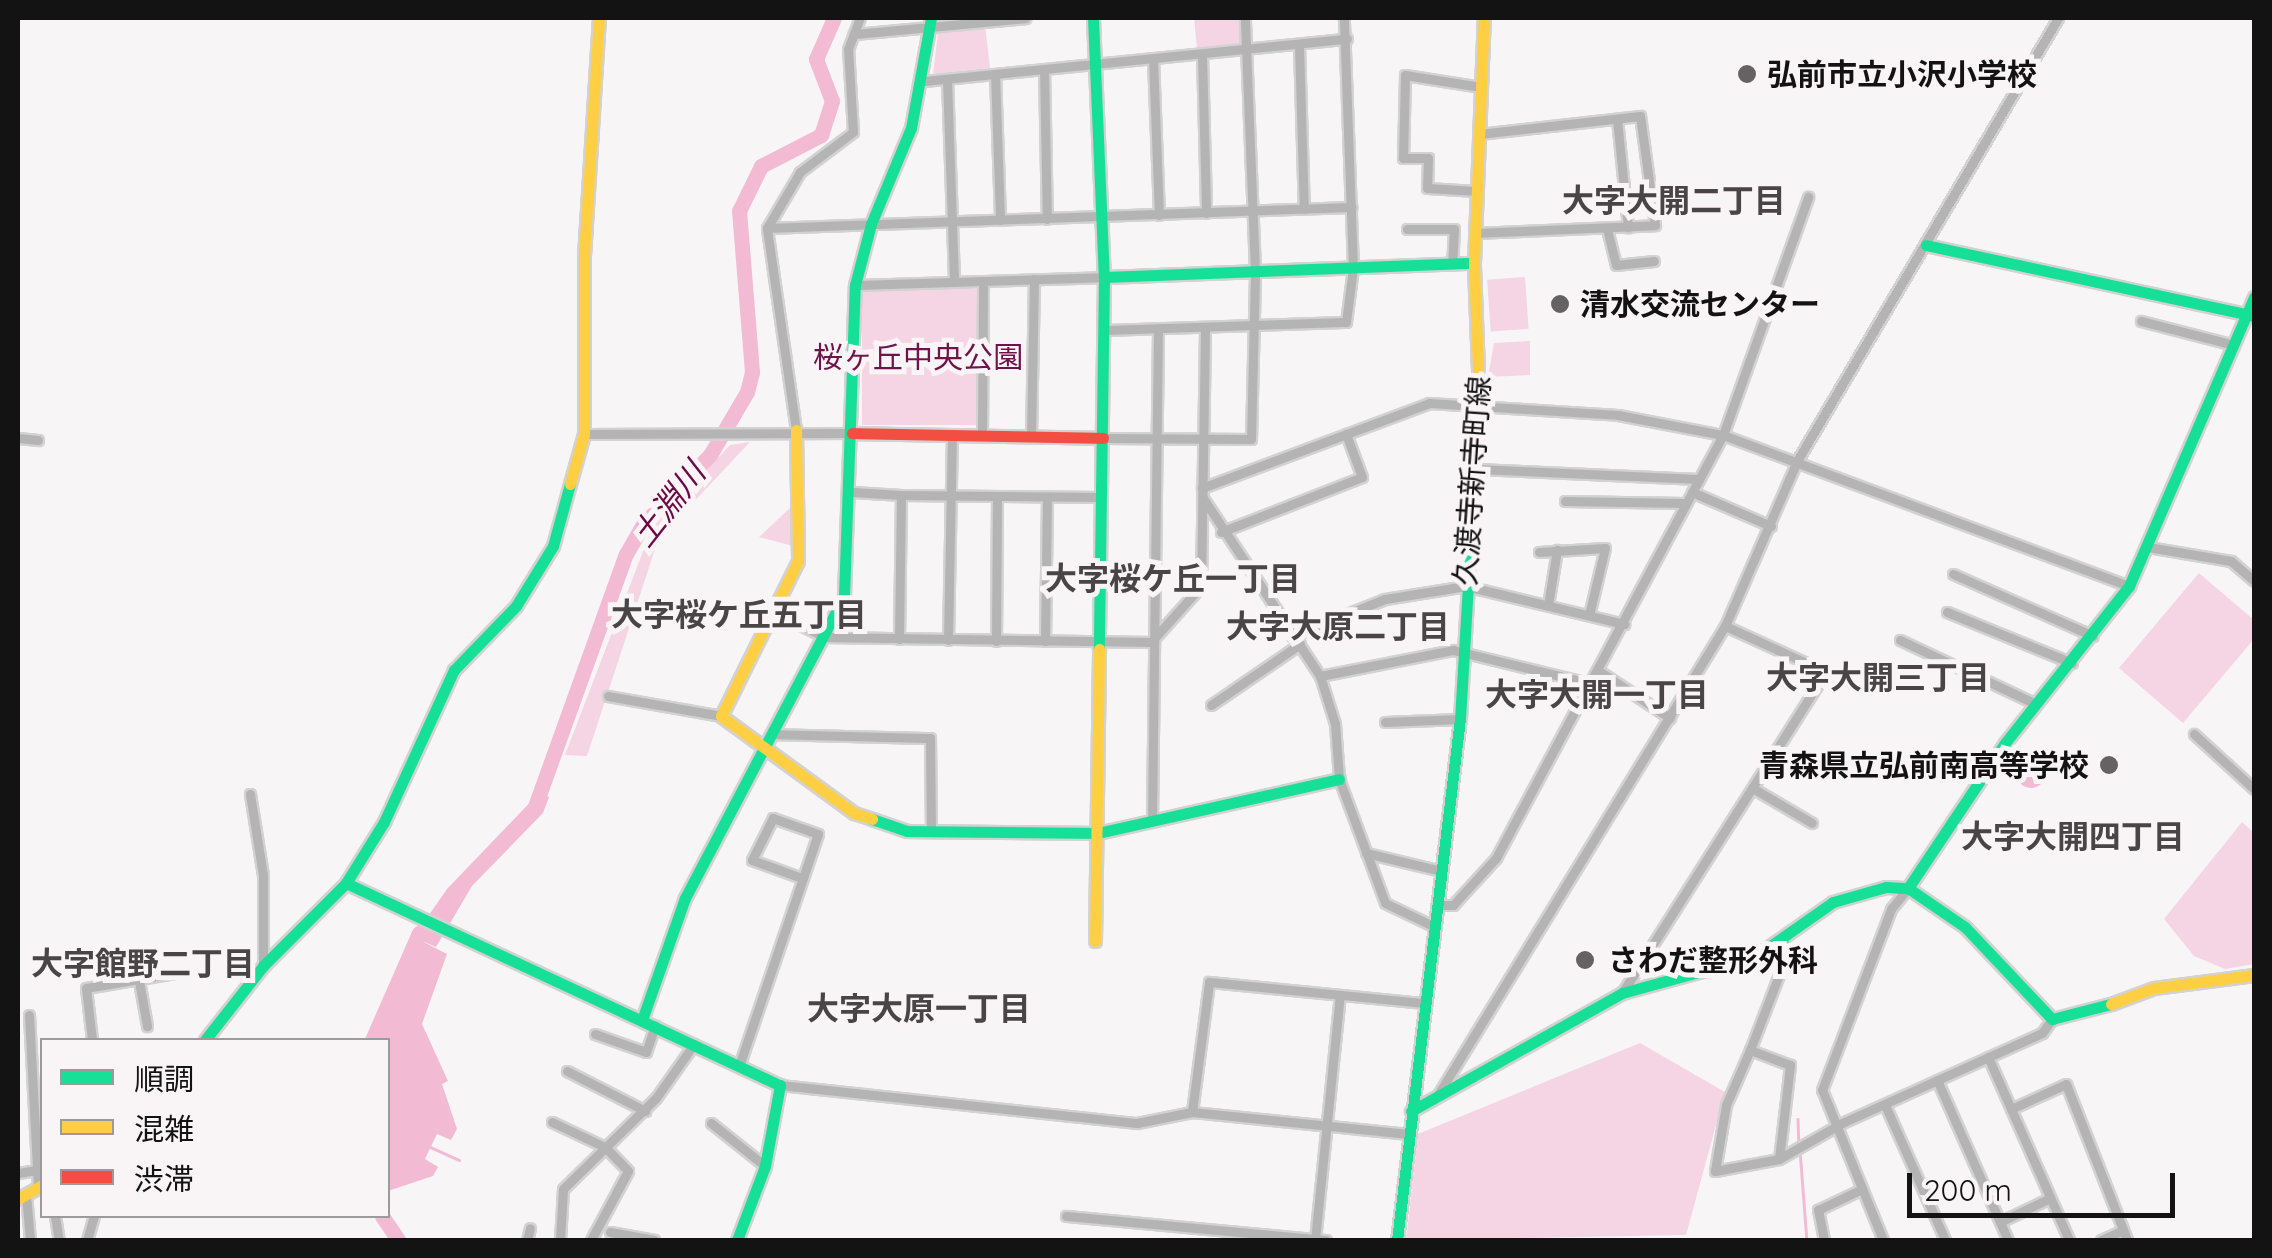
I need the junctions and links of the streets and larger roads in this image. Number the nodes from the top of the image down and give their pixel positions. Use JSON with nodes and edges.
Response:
{"nodes":[{"id":1,"x":599,"y":18,"type":"edge"},
{"id":2,"x":860,"y":18,"type":"edge"},
{"id":3,"x":1025,"y":18,"type":"edge"},
{"id":4,"x":1093,"y":18,"type":"edge"},
{"id":5,"x":1245,"y":18,"type":"edge"},
{"id":6,"x":1344,"y":18,"type":"edge"},
{"id":7,"x":1484,"y":18,"type":"edge"},
{"id":8,"x":2058,"y":18,"type":"edge"},
{"id":9,"x":990,"y":19,"type":"edge"},
{"id":10,"x":931,"y":22,"type":"edge"},
{"id":11,"x":854,"y":34,"type":"junction"},
{"id":12,"x":1347,"y":39,"type":"junction"},
{"id":13,"x":1299,"y":45,"type":"junction"},
{"id":14,"x":1248,"y":51,"type":"junction"},
{"id":15,"x":1202,"y":55,"type":"junction"},
{"id":16,"x":1153,"y":59,"type":"junction"},
{"id":17,"x":1099,"y":64,"type":"junction"},
{"id":18,"x":1044,"y":69,"type":"junction"},
{"id":19,"x":995,"y":74,"type":"junction"},
{"id":20,"x":946,"y":79,"type":"junction"},
{"id":21,"x":924,"y":82,"type":"junction"},
{"id":22,"x":1482,"y":87,"type":"junction"},
{"id":23,"x":1617,"y":118,"type":"junction"},
{"id":24,"x":1479,"y":134,"type":"junction"},
{"id":25,"x":1476,"y":191,"type":"junction"},
{"id":26,"x":1808,"y":198,"type":"dead end"},
{"id":27,"x":1352,"y":207,"type":"junction"},
{"id":28,"x":1304,"y":209,"type":"junction"},
{"id":29,"x":1254,"y":211,"type":"junction"},
{"id":30,"x":1206,"y":213,"type":"junction"},
{"id":31,"x":1159,"y":215,"type":"junction"},
{"id":32,"x":1102,"y":217,"type":"junction"},
{"id":33,"x":1047,"y":219,"type":"junction"},
{"id":34,"x":1000,"y":220,"type":"junction"},
{"id":35,"x":952,"y":222,"type":"junction"},
{"id":36,"x":871,"y":224,"type":"junction"},
{"id":37,"x":1628,"y":227,"type":"junction"},
{"id":38,"x":767,"y":228,"type":"junction"},
{"id":39,"x":1407,"y":229,"type":"dead end"},
{"id":40,"x":1606,"y":229,"type":"junction"},
{"id":41,"x":1475,"y":233,"type":"junction"},
{"id":42,"x":1926,"y":245,"type":"junction"},
{"id":43,"x":1654,"y":262,"type":"dead end"},
{"id":44,"x":1474,"y":263,"type":"junction"},
{"id":45,"x":1452,"y":264,"type":"junction"},
{"id":46,"x":1353,"y":268,"type":"junction"},
{"id":47,"x":1255,"y":271,"type":"junction"},
{"id":48,"x":1104,"y":277,"type":"junction"},
{"id":49,"x":1034,"y":279,"type":"junction"},
{"id":50,"x":983,"y":280,"type":"junction"},
{"id":51,"x":954,"y":282,"type":"junction"},
{"id":52,"x":855,"y":285,"type":"junction"},
{"id":53,"x":2254,"y":297,"type":"edge"},
{"id":54,"x":2248,"y":314,"type":"edge"},
{"id":55,"x":2141,"y":321,"type":"dead end"},
{"id":56,"x":1253,"y":326,"type":"junction"},
{"id":57,"x":1205,"y":327,"type":"junction"},
{"id":58,"x":1158,"y":328,"type":"junction"},
{"id":59,"x":1104,"y":330,"type":"junction"},
{"id":60,"x":2230,"y":344,"type":"junction"},
{"id":61,"x":1480,"y":404,"type":"junction"},
{"id":62,"x":796,"y":430,"type":"junction"},
{"id":63,"x":584,"y":434,"type":"junction"},
{"id":64,"x":852,"y":434,"type":"junction"},
{"id":65,"x":1346,"y":434,"type":"junction"},
{"id":66,"x":952,"y":435,"type":"junction"},
{"id":67,"x":1724,"y":435,"type":"junction"},
{"id":68,"x":982,"y":436,"type":"junction"},
{"id":69,"x":1030,"y":436,"type":"junction"},
{"id":70,"x":18,"y":438,"type":"edge"},
{"id":71,"x":1103,"y":438,"type":"junction"},
{"id":72,"x":1156,"y":438,"type":"junction"},
{"id":73,"x":1202,"y":439,"type":"junction"},
{"id":74,"x":38,"y":440,"type":"dead end"},
{"id":75,"x":1797,"y":462,"type":"junction"},
{"id":76,"x":1476,"y":469,"type":"junction"},
{"id":77,"x":1699,"y":479,"type":"junction"},
{"id":78,"x":852,"y":492,"type":"junction"},
{"id":79,"x":1202,"y":492,"type":"junction"},
{"id":80,"x":1692,"y":492,"type":"junction"},
{"id":81,"x":902,"y":494,"type":"junction"},
{"id":82,"x":950,"y":496,"type":"junction"},
{"id":83,"x":998,"y":497,"type":"junction"},
{"id":84,"x":1047,"y":497,"type":"junction"},
{"id":85,"x":1101,"y":497,"type":"junction"},
{"id":86,"x":1564,"y":501,"type":"dead end"},
{"id":87,"x":1684,"y":503,"type":"junction"},
{"id":88,"x":1771,"y":526,"type":"junction"},
{"id":89,"x":1221,"y":532,"type":"junction"},
{"id":90,"x":2148,"y":547,"type":"junction"},
{"id":91,"x":1557,"y":550,"type":"junction"},
{"id":92,"x":1539,"y":552,"type":"dead end"},
{"id":93,"x":1954,"y":574,"type":"dead end"},
{"id":94,"x":2254,"y":581,"type":"edge"},
{"id":95,"x":1466,"y":586,"type":"junction"},
{"id":96,"x":2129,"y":586,"type":"junction"},
{"id":97,"x":1548,"y":605,"type":"junction"},
{"id":98,"x":1947,"y":612,"type":"dead end"},
{"id":99,"x":776,"y":614,"type":"junction"},
{"id":100,"x":1590,"y":615,"type":"junction"},
{"id":101,"x":1624,"y":624,"type":"junction"},
{"id":102,"x":1724,"y":626,"type":"junction"},
{"id":103,"x":2093,"y":636,"type":"junction"},
{"id":104,"x":825,"y":637,"type":"junction"},
{"id":105,"x":899,"y":639,"type":"junction"},
{"id":106,"x":948,"y":640,"type":"junction"},
{"id":107,"x":1296,"y":640,"type":"junction"},
{"id":108,"x":1900,"y":640,"type":"dead end"},
{"id":109,"x":996,"y":641,"type":"junction"},
{"id":110,"x":1044,"y":642,"type":"junction"},
{"id":111,"x":1100,"y":642,"type":"junction"},
{"id":112,"x":1152,"y":642,"type":"junction"},
{"id":113,"x":1462,"y":652,"type":"junction"},
{"id":114,"x":2072,"y":662,"type":"junction"},
{"id":115,"x":1600,"y":671,"type":"junction"},
{"id":116,"x":1320,"y":676,"type":"junction"},
{"id":117,"x":1593,"y":684,"type":"junction"},
{"id":118,"x":608,"y":696,"type":"dead end"},
{"id":119,"x":2036,"y":704,"type":"junction"},
{"id":120,"x":1211,"y":705,"type":"dead end"},
{"id":121,"x":721,"y":716,"type":"junction"},
{"id":122,"x":1670,"y":718,"type":"junction"},
{"id":123,"x":1460,"y":719,"type":"junction"},
{"id":124,"x":1385,"y":722,"type":"dead end"},
{"id":125,"x":774,"y":734,"type":"junction"},
{"id":126,"x":2194,"y":734,"type":"dead end"},
{"id":127,"x":767,"y":748,"type":"junction"},
{"id":128,"x":1339,"y":779,"type":"junction"},
{"id":129,"x":1754,"y":789,"type":"junction"},
{"id":130,"x":2254,"y":789,"type":"edge"},
{"id":131,"x":250,"y":794,"type":"dead end"},
{"id":132,"x":1152,"y":821,"type":"junction"},
{"id":133,"x":1812,"y":823,"type":"dead end"},
{"id":134,"x":932,"y":832,"type":"junction"},
{"id":135,"x":1098,"y":833,"type":"junction"},
{"id":136,"x":1366,"y":853,"type":"junction"},
{"id":137,"x":1442,"y":871,"type":"junction"},
{"id":138,"x":802,"y":878,"type":"junction"},
{"id":139,"x":346,"y":883,"type":"junction"},
{"id":140,"x":1908,"y":888,"type":"junction"},
{"id":141,"x":1437,"y":906,"type":"junction"},
{"id":142,"x":1434,"y":927,"type":"junction"},
{"id":143,"x":1096,"y":941,"type":"dead end"},
{"id":144,"x":1784,"y":942,"type":"junction"},
{"id":145,"x":263,"y":966,"type":"junction"},
{"id":146,"x":181,"y":972,"type":"dead end"},
{"id":147,"x":2254,"y":975,"type":"edge"},
{"id":148,"x":139,"y":981,"type":"junction"},
{"id":149,"x":1622,"y":993,"type":"junction"},
{"id":150,"x":1340,"y":995,"type":"junction"},
{"id":151,"x":1425,"y":1003,"type":"junction"},
{"id":152,"x":29,"y":1015,"type":"dead end"},
{"id":153,"x":2052,"y":1019,"type":"junction"},
{"id":154,"x":642,"y":1020,"type":"junction"},
{"id":155,"x":147,"y":1026,"type":"dead end"},
{"id":156,"x":656,"y":1026,"type":"junction"},
{"id":157,"x":595,"y":1034,"type":"dead end"},
{"id":158,"x":92,"y":1038,"type":"edge"},
{"id":159,"x":207,"y":1038,"type":"edge"},
{"id":160,"x":694,"y":1044,"type":"junction"},
{"id":161,"x":1750,"y":1050,"type":"junction"},
{"id":162,"x":1988,"y":1057,"type":"junction"},
{"id":163,"x":740,"y":1066,"type":"junction"},
{"id":164,"x":566,"y":1071,"type":"dead end"},
{"id":165,"x":1937,"y":1080,"type":"junction"},
{"id":166,"x":780,"y":1085,"type":"junction"},
{"id":167,"x":1438,"y":1096,"type":"junction"},
{"id":168,"x":1885,"y":1105,"type":"junction"},
{"id":169,"x":2011,"y":1109,"type":"junction"},
{"id":170,"x":1411,"y":1110,"type":"junction"},
{"id":171,"x":644,"y":1111,"type":"junction"},
{"id":172,"x":1192,"y":1112,"type":"junction"},
{"id":173,"x":552,"y":1122,"type":"dead end"},
{"id":174,"x":711,"y":1123,"type":"dead end"},
{"id":175,"x":1326,"y":1126,"type":"junction"},
{"id":176,"x":1832,"y":1128,"type":"junction"},
{"id":177,"x":1408,"y":1134,"type":"junction"},
{"id":178,"x":605,"y":1147,"type":"junction"},
{"id":179,"x":1778,"y":1159,"type":"junction"},
{"id":180,"x":765,"y":1166,"type":"junction"},
{"id":181,"x":37,"y":1170,"type":"junction"},
{"id":182,"x":18,"y":1173,"type":"edge"},
{"id":183,"x":40,"y":1186,"type":"edge"},
{"id":184,"x":1860,"y":1190,"type":"junction"},
{"id":185,"x":22,"y":1197,"type":"edge"},
{"id":186,"x":2050,"y":1198,"type":"junction"},
{"id":187,"x":1066,"y":1216,"type":"dead end"},
{"id":188,"x":2000,"y":1222,"type":"junction"},
{"id":189,"x":530,"y":1228,"type":"dead end"},
{"id":190,"x":610,"y":1232,"type":"dead end"},
{"id":191,"x":2125,"y":1236,"type":"edge"},
{"id":192,"x":30,"y":1240,"type":"edge"},
{"id":193,"x":527,"y":1240,"type":"edge"},
{"id":194,"x":560,"y":1240,"type":"edge"},
{"id":195,"x":592,"y":1240,"type":"edge"},
{"id":196,"x":654,"y":1240,"type":"edge"},
{"id":197,"x":737,"y":1240,"type":"edge"},
{"id":198,"x":1315,"y":1240,"type":"edge"},
{"id":199,"x":1326,"y":1240,"type":"edge"},
{"id":200,"x":1397,"y":1240,"type":"edge"},
{"id":201,"x":1824,"y":1240,"type":"edge"},
{"id":202,"x":1882,"y":1240,"type":"edge"},
{"id":203,"x":1946,"y":1240,"type":"edge"},
{"id":204,"x":2008,"y":1240,"type":"edge"},
{"id":205,"x":2069,"y":1240,"type":"edge"},
{"id":206,"x":2101,"y":1240,"type":"edge"}],
"edges":[{"from":1,"to":63,"type":"street"},
{"from":2,"to":11,"type":"street"},
{"from":3,"to":9,"type":"street"},
{"from":4,"to":17,"type":"street"},
{"from":5,"to":14,"type":"street"},
{"from":6,"to":12,"type":"street"},
{"from":7,"to":22,"type":"street","name":"久渡寺新寺町線"},
{"from":8,"to":42,"type":"street"},
{"from":9,"to":10,"type":"street"},
{"from":10,"to":11,"type":"street"},
{"from":10,"to":21,"type":"street"},
{"from":11,"to":38,"type":"street"},
{"from":12,"to":13,"type":"street"},
{"from":12,"to":27,"type":"street"},
{"from":13,"to":14,"type":"street"},
{"from":13,"to":28,"type":"street"},
{"from":14,"to":15,"type":"street"},
{"from":14,"to":29,"type":"street"},
{"from":15,"to":16,"type":"street"},
{"from":15,"to":30,"type":"street"},
{"from":16,"to":17,"type":"street"},
{"from":16,"to":31,"type":"street"},
{"from":17,"to":18,"type":"street"},
{"from":17,"to":32,"type":"street"},
{"from":18,"to":19,"type":"street"},
{"from":18,"to":33,"type":"street"},
{"from":19,"to":20,"type":"street"},
{"from":19,"to":34,"type":"street"},
{"from":20,"to":21,"type":"street"},
{"from":20,"to":35,"type":"street"},
{"from":21,"to":36,"type":"street"},
{"from":22,"to":24,"type":"street","name":"久渡寺新寺町線"},
{"from":22,"to":25,"type":"street"},
{"from":23,"to":24,"type":"street"},
{"from":23,"to":37,"type":"street"},
{"from":23,"to":37,"type":"street"},
{"from":24,"to":25,"type":"street","name":"久渡寺新寺町線"},
{"from":25,"to":41,"type":"street","name":"久渡寺新寺町線"},
{"from":26,"to":67,"type":"street"},
{"from":27,"to":28,"type":"street"},
{"from":27,"to":46,"type":"street"},
{"from":28,"to":29,"type":"street"},
{"from":29,"to":30,"type":"street"},
{"from":29,"to":47,"type":"street"},
{"from":30,"to":31,"type":"street"},
{"from":31,"to":32,"type":"street"},
{"from":32,"to":33,"type":"street"},
{"from":32,"to":48,"type":"street"},
{"from":33,"to":34,"type":"street"},
{"from":34,"to":35,"type":"street"},
{"from":35,"to":36,"type":"street"},
{"from":35,"to":51,"type":"street"},
{"from":36,"to":38,"type":"street"},
{"from":36,"to":52,"type":"street"},
{"from":37,"to":40,"type":"street"},
{"from":38,"to":62,"type":"street"},
{"from":39,"to":45,"type":"street"},
{"from":40,"to":41,"type":"street"},
{"from":40,"to":43,"type":"street"},
{"from":41,"to":44,"type":"street","name":"久渡寺新寺町線"},
{"from":42,"to":54,"type":"street"},
{"from":42,"to":75,"type":"street"},
{"from":44,"to":45,"type":"street"},
{"from":44,"to":61,"type":"street","name":"久渡寺新寺町線"},
{"from":45,"to":46,"type":"street"},
{"from":46,"to":47,"type":"street"},
{"from":46,"to":56,"type":"street"},
{"from":47,"to":48,"type":"street"},
{"from":47,"to":56,"type":"street"},
{"from":48,"to":49,"type":"street"},
{"from":48,"to":59,"type":"street"},
{"from":49,"to":50,"type":"street"},
{"from":49,"to":69,"type":"street"},
{"from":50,"to":51,"type":"street"},
{"from":50,"to":68,"type":"street"},
{"from":51,"to":52,"type":"street"},
{"from":52,"to":64,"type":"street"},
{"from":53,"to":54,"type":"street"},
{"from":54,"to":60,"type":"street"},
{"from":55,"to":60,"type":"street"},
{"from":56,"to":57,"type":"street"},
{"from":56,"to":73,"type":"street"},
{"from":57,"to":58,"type":"street"},
{"from":57,"to":73,"type":"street"},
{"from":58,"to":59,"type":"street"},
{"from":58,"to":72,"type":"street"},
{"from":59,"to":71,"type":"street"},
{"from":60,"to":90,"type":"street"},
{"from":61,"to":65,"type":"street"},
{"from":61,"to":67,"type":"street"},
{"from":61,"to":76,"type":"street","name":"久渡寺新寺町線"},
{"from":62,"to":63,"type":"street"},
{"from":62,"to":64,"type":"street"},
{"from":62,"to":99,"type":"street"},
{"from":63,"to":139,"type":"street"},
{"from":64,"to":66,"type":"street"},
{"from":64,"to":78,"type":"street"},
{"from":65,"to":79,"type":"street"},
{"from":65,"to":89,"type":"street"},
{"from":66,"to":68,"type":"street"},
{"from":66,"to":82,"type":"street"},
{"from":67,"to":75,"type":"street"},
{"from":67,"to":77,"type":"street"},
{"from":68,"to":69,"type":"street"},
{"from":69,"to":71,"type":"street"},
{"from":70,"to":74,"type":"street"},
{"from":71,"to":72,"type":"street"},
{"from":71,"to":85,"type":"street"},
{"from":72,"to":73,"type":"street"},
{"from":72,"to":112,"type":"street"},
{"from":73,"to":79,"type":"street"},
{"from":75,"to":88,"type":"street"},
{"from":75,"to":96,"type":"street"},
{"from":76,"to":77,"type":"street"},
{"from":76,"to":95,"type":"street","name":"久渡寺新寺町線"},
{"from":77,"to":80,"type":"street"},
{"from":78,"to":81,"type":"street"},
{"from":78,"to":104,"type":"street"},
{"from":79,"to":89,"type":"street"},
{"from":79,"to":112,"type":"street"},
{"from":80,"to":87,"type":"street"},
{"from":80,"to":88,"type":"street"},
{"from":81,"to":82,"type":"street"},
{"from":81,"to":105,"type":"street"},
{"from":82,"to":83,"type":"street"},
{"from":82,"to":106,"type":"street"},
{"from":83,"to":84,"type":"street"},
{"from":83,"to":109,"type":"street"},
{"from":84,"to":85,"type":"street"},
{"from":84,"to":110,"type":"street"},
{"from":85,"to":111,"type":"street"},
{"from":86,"to":87,"type":"street"},
{"from":87,"to":101,"type":"street"},
{"from":88,"to":102,"type":"street"},
{"from":89,"to":107,"type":"street"},
{"from":90,"to":94,"type":"street"},
{"from":90,"to":96,"type":"street"},
{"from":91,"to":92,"type":"street"},
{"from":91,"to":97,"type":"street"},
{"from":91,"to":100,"type":"street"},
{"from":93,"to":103,"type":"street"},
{"from":95,"to":97,"type":"street"},
{"from":95,"to":107,"type":"street"},
{"from":95,"to":113,"type":"street","name":"久渡寺新寺町線"},
{"from":96,"to":103,"type":"street"},
{"from":97,"to":100,"type":"street"},
{"from":98,"to":114,"type":"street"},
{"from":99,"to":104,"type":"street"},
{"from":99,"to":121,"type":"street"},
{"from":100,"to":101,"type":"street"},
{"from":101,"to":115,"type":"street"},
{"from":102,"to":122,"type":"street"},
{"from":102,"to":129,"type":"street"},
{"from":103,"to":114,"type":"street"},
{"from":104,"to":105,"type":"street"},
{"from":104,"to":125,"type":"street"},
{"from":105,"to":106,"type":"street"},
{"from":106,"to":109,"type":"street"},
{"from":107,"to":116,"type":"street"},
{"from":107,"to":120,"type":"street"},
{"from":108,"to":119,"type":"street"},
{"from":109,"to":110,"type":"street"},
{"from":110,"to":111,"type":"street"},
{"from":111,"to":112,"type":"street"},
{"from":111,"to":135,"type":"street"},
{"from":112,"to":132,"type":"street"},
{"from":113,"to":116,"type":"street"},
{"from":113,"to":117,"type":"street"},
{"from":113,"to":123,"type":"street","name":"久渡寺新寺町線"},
{"from":114,"to":119,"type":"street"},
{"from":115,"to":117,"type":"street"},
{"from":115,"to":122,"type":"street"},
{"from":116,"to":128,"type":"street"},
{"from":117,"to":141,"type":"street"},
{"from":118,"to":121,"type":"street"},
{"from":119,"to":140,"type":"street"},
{"from":121,"to":127,"type":"street"},
{"from":122,"to":167,"type":"street"},
{"from":123,"to":124,"type":"street"},
{"from":123,"to":137,"type":"street","name":"久渡寺新寺町線"},
{"from":125,"to":127,"type":"street"},
{"from":125,"to":134,"type":"street"},
{"from":126,"to":130,"type":"street"},
{"from":127,"to":134,"type":"street"},
{"from":127,"to":154,"type":"street"},
{"from":128,"to":132,"type":"street"},
{"from":128,"to":136,"type":"street"},
{"from":129,"to":133,"type":"street"},
{"from":129,"to":149,"type":"street"},
{"from":131,"to":145,"type":"street"},
{"from":132,"to":135,"type":"street"},
{"from":134,"to":135,"type":"street"},
{"from":135,"to":143,"type":"street"},
{"from":136,"to":137,"type":"street"},
{"from":136,"to":142,"type":"street"},
{"from":137,"to":141,"type":"street","name":"久渡寺新寺町線"},
{"from":138,"to":138,"type":"street"},
{"from":138,"to":163,"type":"street"},
{"from":139,"to":145,"type":"street"},
{"from":139,"to":154,"type":"street"},
{"from":140,"to":144,"type":"street"},
{"from":140,"to":153,"type":"street"},
{"from":140,"to":176,"type":"street"},
{"from":141,"to":142,"type":"street","name":"久渡寺新寺町線"},
{"from":142,"to":151,"type":"street","name":"久渡寺新寺町線"},
{"from":144,"to":149,"type":"street"},
{"from":144,"to":161,"type":"street"},
{"from":145,"to":159,"type":"street"},
{"from":146,"to":148,"type":"street"},
{"from":147,"to":153,"type":"street"},
{"from":148,"to":155,"type":"street"},
{"from":148,"to":158,"type":"street"},
{"from":149,"to":167,"type":"street"},
{"from":150,"to":151,"type":"street"},
{"from":150,"to":172,"type":"street"},
{"from":150,"to":175,"type":"street"},
{"from":151,"to":170,"type":"street","name":"久渡寺新寺町線"},
{"from":152,"to":181,"type":"street"},
{"from":153,"to":162,"type":"street"},
{"from":154,"to":156,"type":"street"},
{"from":156,"to":157,"type":"street"},
{"from":156,"to":160,"type":"street"},
{"from":160,"to":163,"type":"street"},
{"from":160,"to":171,"type":"street"},
{"from":161,"to":179,"type":"street"},
{"from":161,"to":179,"type":"street"},
{"from":162,"to":165,"type":"street"},
{"from":162,"to":169,"type":"street"},
{"from":163,"to":166,"type":"street"},
{"from":164,"to":171,"type":"street"},
{"from":165,"to":168,"type":"street"},
{"from":165,"to":188,"type":"street"},
{"from":166,"to":172,"type":"street"},
{"from":166,"to":180,"type":"street"},
{"from":167,"to":170,"type":"street"},
{"from":168,"to":176,"type":"street"},
{"from":168,"to":203,"type":"street"},
{"from":169,"to":186,"type":"street"},
{"from":169,"to":191,"type":"street"},
{"from":170,"to":177,"type":"street","name":"久渡寺新寺町線"},
{"from":171,"to":178,"type":"street"},
{"from":172,"to":175,"type":"street"},
{"from":173,"to":178,"type":"street"},
{"from":174,"to":180,"type":"street"},
{"from":175,"to":177,"type":"street"},
{"from":175,"to":198,"type":"street"},
{"from":176,"to":179,"type":"street"},
{"from":176,"to":184,"type":"street"},
{"from":177,"to":200,"type":"street","name":"久渡寺新寺町線"},
{"from":178,"to":194,"type":"street"},
{"from":178,"to":195,"type":"street"},
{"from":180,"to":197,"type":"street"},
{"from":181,"to":182,"type":"street"},
{"from":181,"to":183,"type":"street"},
{"from":183,"to":185,"type":"street"},
{"from":184,"to":201,"type":"street"},
{"from":184,"to":202,"type":"street"},
{"from":185,"to":192,"type":"street"},
{"from":186,"to":188,"type":"street"},
{"from":186,"to":205,"type":"street"},
{"from":187,"to":198,"type":"street"},
{"from":188,"to":204,"type":"street"},
{"from":189,"to":193,"type":"street"},
{"from":190,"to":196,"type":"street"},
{"from":191,"to":206,"type":"street"},
{"from":198,"to":199,"type":"street"}]}
